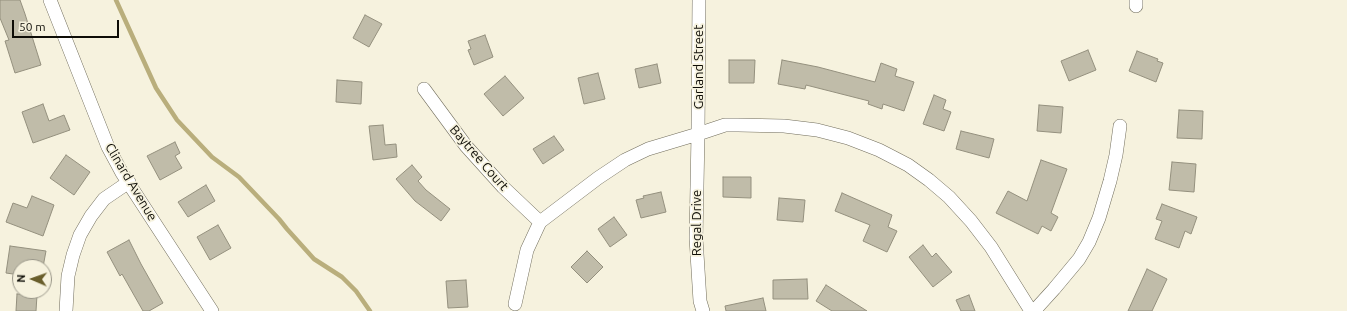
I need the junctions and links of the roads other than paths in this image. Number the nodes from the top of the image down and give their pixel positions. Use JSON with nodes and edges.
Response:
{"nodes":[{"id":1,"x":50,"y":0,"type":"edge"},
{"id":2,"x":699,"y":0,"type":"edge"},
{"id":3,"x":424,"y":89,"type":"dead end"},
{"id":4,"x":1120,"y":126,"type":"dead end"},
{"id":5,"x":698,"y":134,"type":"junction"},
{"id":6,"x":129,"y":182,"type":"junction"},
{"id":7,"x":540,"y":222,"type":"junction"},
{"id":8,"x":515,"y":304,"type":"dead end"},
{"id":9,"x":66,"y":311,"type":"edge"},
{"id":10,"x":212,"y":311,"type":"edge"},
{"id":11,"x":703,"y":311,"type":"edge"},
{"id":12,"x":1031,"y":311,"type":"edge"},
{"id":13,"x":1034,"y":311,"type":"edge"}],
"edges":[{"from":1,"to":6,"type":"street","name":"Clinard Avenue"},
{"from":2,"to":5,"type":"street","name":"Garland Street"},
{"from":3,"to":7,"type":"street","name":"Baytree Court"},
{"from":4,"to":13,"type":"street"},
{"from":5,"to":7,"type":"street"},
{"from":5,"to":11,"type":"street","name":"Regal Drive"},
{"from":5,"to":12,"type":"street"},
{"from":6,"to":9,"type":"street"},
{"from":6,"to":10,"type":"street","name":"Clinard Avenue"},
{"from":7,"to":8,"type":"street"}]}
